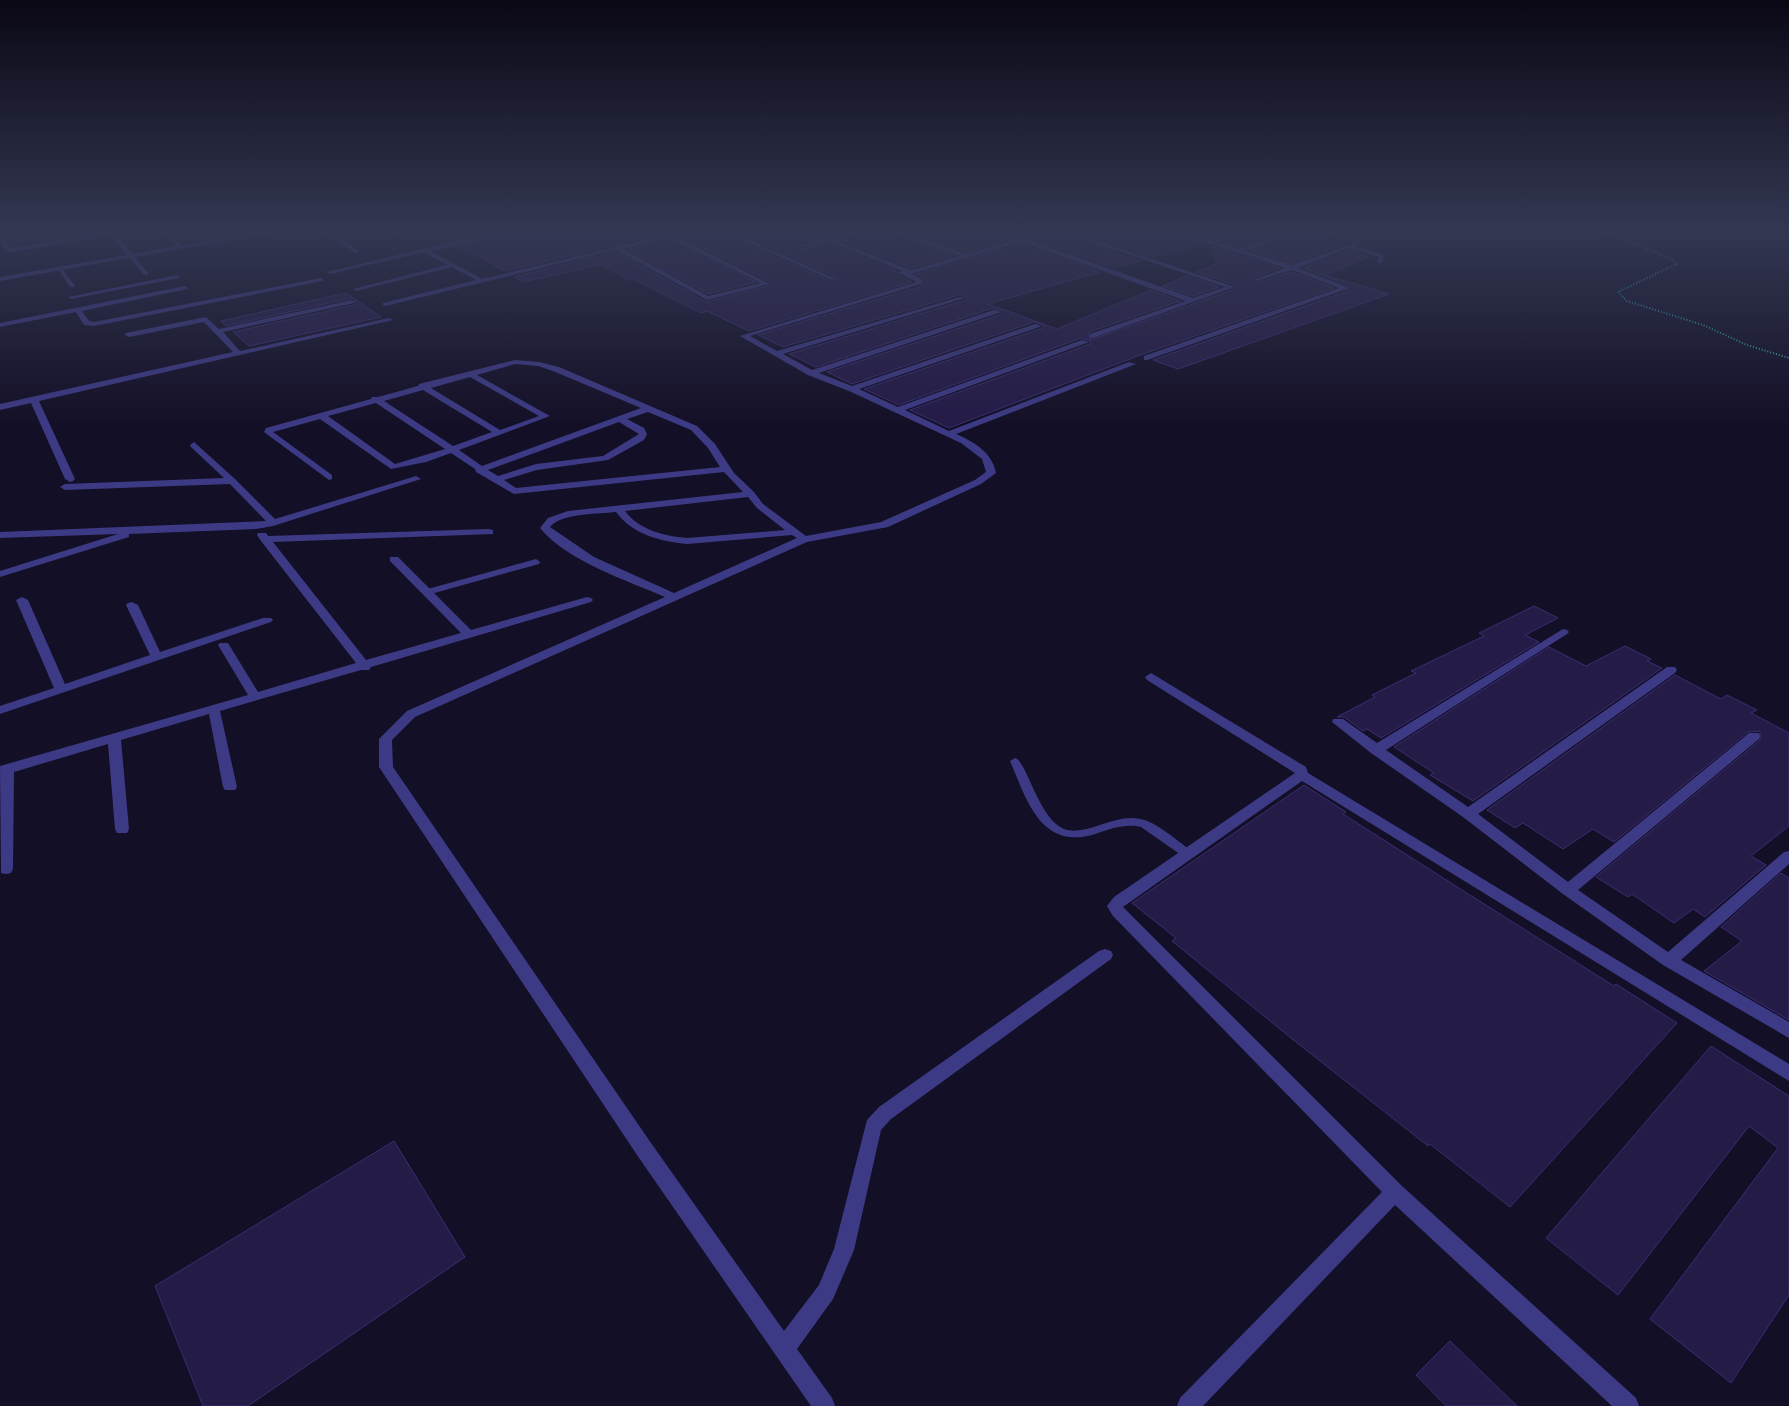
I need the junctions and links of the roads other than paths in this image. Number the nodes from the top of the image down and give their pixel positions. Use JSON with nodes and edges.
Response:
{"nodes":[{"id":1,"x":83,"y":295,"type":"edge"},
{"id":2,"x":128,"y":295,"type":"edge"},
{"id":3,"x":150,"y":295,"type":"edge"},
{"id":4,"x":246,"y":295,"type":"edge"},
{"id":5,"x":425,"y":295,"type":"edge"},
{"id":6,"x":702,"y":295,"type":"edge"},
{"id":7,"x":722,"y":295,"type":"edge"},
{"id":8,"x":883,"y":295,"type":"edge"},
{"id":9,"x":1175,"y":295,"type":"edge"},
{"id":10,"x":1211,"y":295,"type":"edge"},
{"id":11,"x":1326,"y":295,"type":"edge"},
{"id":12,"x":71,"y":297,"type":"dead end"},
{"id":13,"x":131,"y":298,"type":"junction"},
{"id":14,"x":962,"y":298,"type":"dead end"},
{"id":15,"x":1194,"y":301,"type":"junction"},
{"id":16,"x":352,"y":302,"type":"dead end"},
{"id":17,"x":385,"y":304,"type":"dead end"},
{"id":18,"x":77,"y":309,"type":"junction"},
{"id":19,"x":997,"y":312,"type":"dead end"},
{"id":20,"x":389,"y":320,"type":"dead end"},
{"id":21,"x":0,"y":325,"type":"edge"},
{"id":22,"x":1038,"y":326,"type":"dead end"},
{"id":23,"x":219,"y":331,"type":"junction"},
{"id":24,"x":129,"y":335,"type":"dead end"},
{"id":25,"x":1093,"y":336,"type":"dead end"},
{"id":26,"x":1085,"y":342,"type":"dead end"},
{"id":27,"x":239,"y":354,"type":"junction"},
{"id":28,"x":775,"y":354,"type":"junction"},
{"id":29,"x":1147,"y":358,"type":"dead end"},
{"id":30,"x":1132,"y":364,"type":"dead end"},
{"id":31,"x":811,"y":373,"type":"junction"},
{"id":32,"x":470,"y":374,"type":"junction"},
{"id":33,"x":422,"y":386,"type":"junction"},
{"id":34,"x":852,"y":389,"type":"junction"},
{"id":35,"x":375,"y":399,"type":"junction"},
{"id":36,"x":34,"y":400,"type":"junction"},
{"id":37,"x":0,"y":408,"type":"edge"},
{"id":38,"x":650,"y":408,"type":"junction"},
{"id":39,"x":898,"y":410,"type":"junction"},
{"id":40,"x":320,"y":415,"type":"junction"},
{"id":41,"x":619,"y":419,"type":"junction"},
{"id":42,"x":499,"y":433,"type":"junction"},
{"id":43,"x":949,"y":434,"type":"junction"},
{"id":44,"x":194,"y":445,"type":"dead end"},
{"id":45,"x":450,"y":451,"type":"junction"},
{"id":46,"x":726,"y":469,"type":"junction"},
{"id":47,"x":479,"y":470,"type":"junction"},
{"id":48,"x":329,"y":477,"type":"dead end"},
{"id":49,"x":416,"y":479,"type":"dead end"},
{"id":50,"x":495,"y":480,"type":"junction"},
{"id":51,"x":232,"y":481,"type":"junction"},
{"id":52,"x":751,"y":494,"type":"junction"},
{"id":53,"x":619,"y":508,"type":"junction"},
{"id":54,"x":273,"y":523,"type":"junction"},
{"id":55,"x":256,"y":526,"type":"junction"},
{"id":56,"x":142,"y":530,"type":"junction"},
{"id":57,"x":489,"y":532,"type":"dead end"},
{"id":58,"x":0,"y":535,"type":"edge"},
{"id":59,"x":799,"y":536,"type":"junction"},
{"id":60,"x":265,"y":539,"type":"junction"},
{"id":61,"x":394,"y":559,"type":"dead end"},
{"id":62,"x":536,"y":562,"type":"dead end"},
{"id":63,"x":0,"y":574,"type":"edge"},
{"id":64,"x":427,"y":592,"type":"junction"},
{"id":65,"x":674,"y":597,"type":"junction"},
{"id":66,"x":22,"y":600,"type":"dead end"},
{"id":67,"x":587,"y":600,"type":"dead end"},
{"id":68,"x":132,"y":605,"type":"dead end"},
{"id":69,"x":267,"y":620,"type":"dead end"},
{"id":70,"x":1563,"y":632,"type":"dead end"},
{"id":71,"x":470,"y":636,"type":"junction"},
{"id":72,"x":224,"y":646,"type":"dead end"},
{"id":73,"x":157,"y":657,"type":"junction"},
{"id":74,"x":365,"y":667,"type":"junction"},
{"id":75,"x":1671,"y":670,"type":"dead end"},
{"id":76,"x":1151,"y":676,"type":"dead end"},
{"id":77,"x":61,"y":690,"type":"junction"},
{"id":78,"x":256,"y":698,"type":"junction"},
{"id":79,"x":0,"y":710,"type":"edge"},
{"id":80,"x":214,"y":710,"type":"junction"},
{"id":81,"x":1338,"y":722,"type":"dead end"},
{"id":82,"x":1754,"y":736,"type":"dead end"},
{"id":83,"x":114,"y":738,"type":"junction"},
{"id":84,"x":1376,"y":750,"type":"junction"},
{"id":85,"x":1015,"y":761,"type":"dead end"},
{"id":86,"x":4,"y":770,"type":"edge"},
{"id":87,"x":1302,"y":776,"type":"junction"},
{"id":88,"x":230,"y":787,"type":"dead end"},
{"id":89,"x":1468,"y":814,"type":"junction"},
{"id":90,"x":122,"y":829,"type":"dead end"},
{"id":91,"x":1188,"y":854,"type":"junction"},
{"id":92,"x":1789,"y":856,"type":"edge"},
{"id":93,"x":6,"y":869,"type":"dead end"},
{"id":94,"x":1568,"y":890,"type":"junction"},
{"id":95,"x":1105,"y":955,"type":"dead end"},
{"id":96,"x":1669,"y":961,"type":"junction"},
{"id":97,"x":1789,"y":1031,"type":"edge"},
{"id":98,"x":1789,"y":1073,"type":"edge"},
{"id":99,"x":1395,"y":1192,"type":"junction"},
{"id":100,"x":784,"y":1347,"type":"junction"},
{"id":101,"x":824,"y":1406,"type":"edge"},
{"id":102,"x":1188,"y":1406,"type":"edge"},
{"id":103,"x":1628,"y":1406,"type":"edge"}],
"edges":[{"from":1,"to":12,"type":"street"},
{"from":2,"to":13,"type":"street"},
{"from":3,"to":13,"type":"street"},
{"from":4,"to":18,"type":"street"},
{"from":5,"to":17,"type":"street"},
{"from":6,"to":7,"type":"street"},
{"from":8,"to":28,"type":"street"},
{"from":9,"to":15,"type":"street"},
{"from":10,"to":15,"type":"street"},
{"from":11,"to":29,"type":"street"},
{"from":13,"to":18,"type":"street"},
{"from":14,"to":28,"type":"street"},
{"from":15,"to":25,"type":"street"},
{"from":16,"to":23,"type":"street"},
{"from":18,"to":21,"type":"street"},
{"from":19,"to":31,"type":"street"},
{"from":20,"to":27,"type":"street"},
{"from":22,"to":34,"type":"street"},
{"from":23,"to":24,"type":"street"},
{"from":23,"to":27,"type":"street"},
{"from":26,"to":39,"type":"street"},
{"from":27,"to":36,"type":"street"},
{"from":28,"to":31,"type":"street"},
{"from":30,"to":43,"type":"street"},
{"from":31,"to":34,"type":"street"},
{"from":32,"to":33,"type":"street"},
{"from":32,"to":38,"type":"street"},
{"from":32,"to":42,"type":"street"},
{"from":33,"to":35,"type":"street"},
{"from":33,"to":42,"type":"street"},
{"from":34,"to":39,"type":"street"},
{"from":35,"to":40,"type":"street"},
{"from":35,"to":45,"type":"street"},
{"from":36,"to":37,"type":"street"},
{"from":36,"to":51,"type":"street"},
{"from":38,"to":41,"type":"street"},
{"from":38,"to":46,"type":"street"},
{"from":39,"to":43,"type":"street"},
{"from":40,"to":45,"type":"street"},
{"from":40,"to":48,"type":"street"},
{"from":41,"to":47,"type":"street"},
{"from":41,"to":50,"type":"street"},
{"from":42,"to":45,"type":"street"},
{"from":43,"to":59,"type":"street"},
{"from":44,"to":51,"type":"street"},
{"from":45,"to":47,"type":"street"},
{"from":46,"to":50,"type":"street"},
{"from":46,"to":52,"type":"street"},
{"from":47,"to":50,"type":"street"},
{"from":49,"to":54,"type":"street"},
{"from":51,"to":54,"type":"street"},
{"from":52,"to":53,"type":"street"},
{"from":52,"to":59,"type":"street"},
{"from":53,"to":59,"type":"street"},
{"from":53,"to":65,"type":"street"},
{"from":54,"to":55,"type":"street"},
{"from":55,"to":56,"type":"street"},
{"from":55,"to":60,"type":"street"},
{"from":56,"to":58,"type":"street"},
{"from":56,"to":63,"type":"street"},
{"from":57,"to":60,"type":"street"},
{"from":59,"to":65,"type":"street"},
{"from":60,"to":74,"type":"street"},
{"from":61,"to":64,"type":"street"},
{"from":62,"to":64,"type":"lane"},
{"from":64,"to":71,"type":"street"},
{"from":65,"to":100,"type":"street"},
{"from":66,"to":77,"type":"street"},
{"from":67,"to":71,"type":"street"},
{"from":68,"to":73,"type":"street"},
{"from":69,"to":73,"type":"street"},
{"from":70,"to":84,"type":"street"},
{"from":71,"to":74,"type":"street"},
{"from":72,"to":78,"type":"street"},
{"from":73,"to":77,"type":"street"},
{"from":74,"to":78,"type":"street"},
{"from":75,"to":89,"type":"street"},
{"from":76,"to":87,"type":"street"},
{"from":77,"to":79,"type":"street"},
{"from":78,"to":80,"type":"street"},
{"from":80,"to":83,"type":"street"},
{"from":80,"to":88,"type":"street"},
{"from":81,"to":84,"type":"street"},
{"from":82,"to":94,"type":"street"},
{"from":83,"to":86,"type":"street"},
{"from":83,"to":90,"type":"street"},
{"from":84,"to":89,"type":"street"},
{"from":85,"to":91,"type":"lane"},
{"from":86,"to":93,"type":"street"},
{"from":87,"to":91,"type":"street"},
{"from":87,"to":98,"type":"street"},
{"from":89,"to":94,"type":"street"},
{"from":91,"to":99,"type":"street"},
{"from":92,"to":96,"type":"street"},
{"from":94,"to":96,"type":"street"},
{"from":95,"to":100,"type":"street"},
{"from":96,"to":97,"type":"street"},
{"from":99,"to":102,"type":"street"},
{"from":99,"to":103,"type":"street"},
{"from":100,"to":101,"type":"street"}]}
